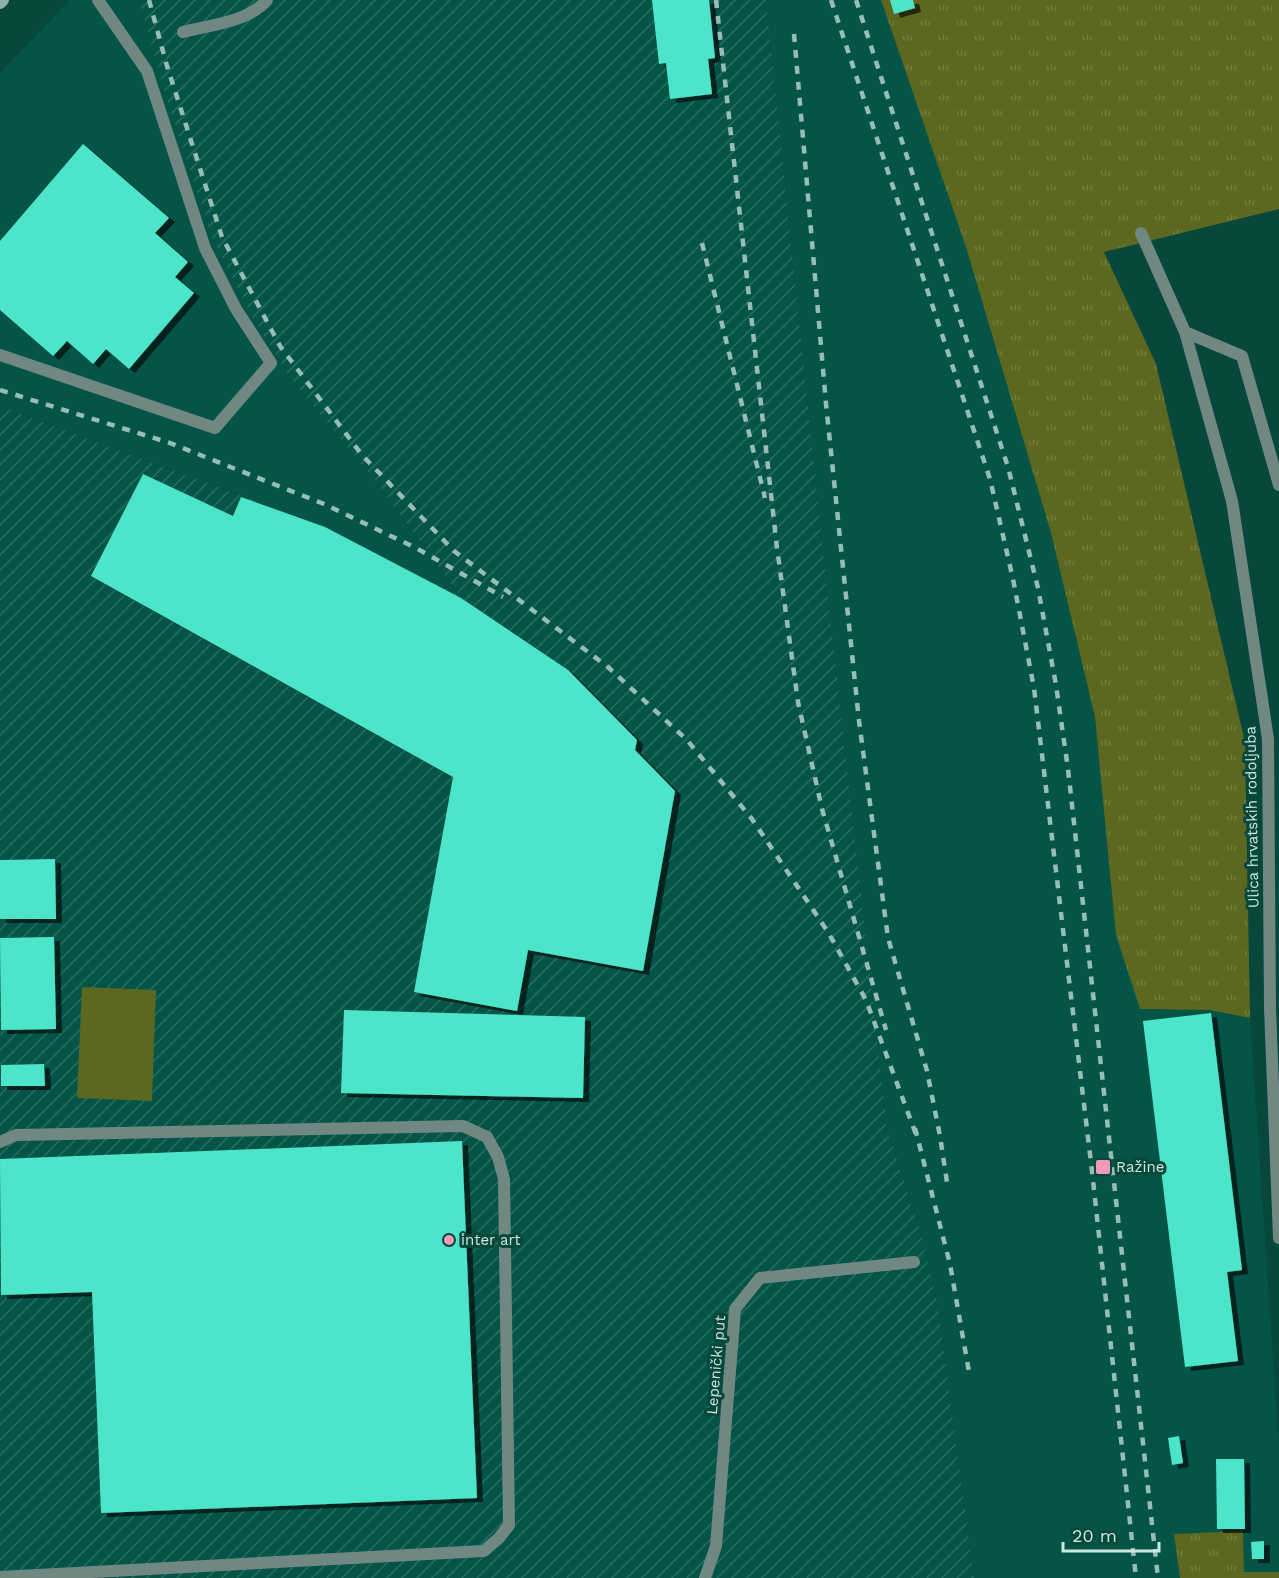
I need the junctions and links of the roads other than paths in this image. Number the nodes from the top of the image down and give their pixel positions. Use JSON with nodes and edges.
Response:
{"nodes":[{"id":1,"x":98,"y":0,"type":"edge"},
{"id":2,"x":267,"y":0,"type":"edge"},
{"id":3,"x":183,"y":32,"type":"dead end"},
{"id":4,"x":1141,"y":233,"type":"dead end"},
{"id":5,"x":1185,"y":332,"type":"junction"},
{"id":6,"x":0,"y":356,"type":"edge"},
{"id":7,"x":1279,"y":485,"type":"edge"},
{"id":8,"x":1274,"y":1007,"type":"edge"},
{"id":9,"x":0,"y":1142,"type":"edge"},
{"id":10,"x":1279,"y":1238,"type":"edge"},
{"id":11,"x":914,"y":1262,"type":"dead end"},
{"id":12,"x":0,"y":1577,"type":"edge"},
{"id":13,"x":705,"y":1578,"type":"edge"}],
"edges":[{"from":1,"to":6,"type":"street"},
{"from":2,"to":3,"type":"street"},
{"from":4,"to":5,"type":"street","name":"Ulica hrvatskih rodoljuba"},
{"from":5,"to":7,"type":"street"},
{"from":5,"to":8,"type":"street","name":"Ulica hrvatskih rodoljuba"},
{"from":8,"to":10,"type":"street","name":"Ulica hrvatskih rodoljuba"},
{"from":9,"to":12,"type":"street"},
{"from":11,"to":13,"type":"street","name":"Lepenički put"}]}
